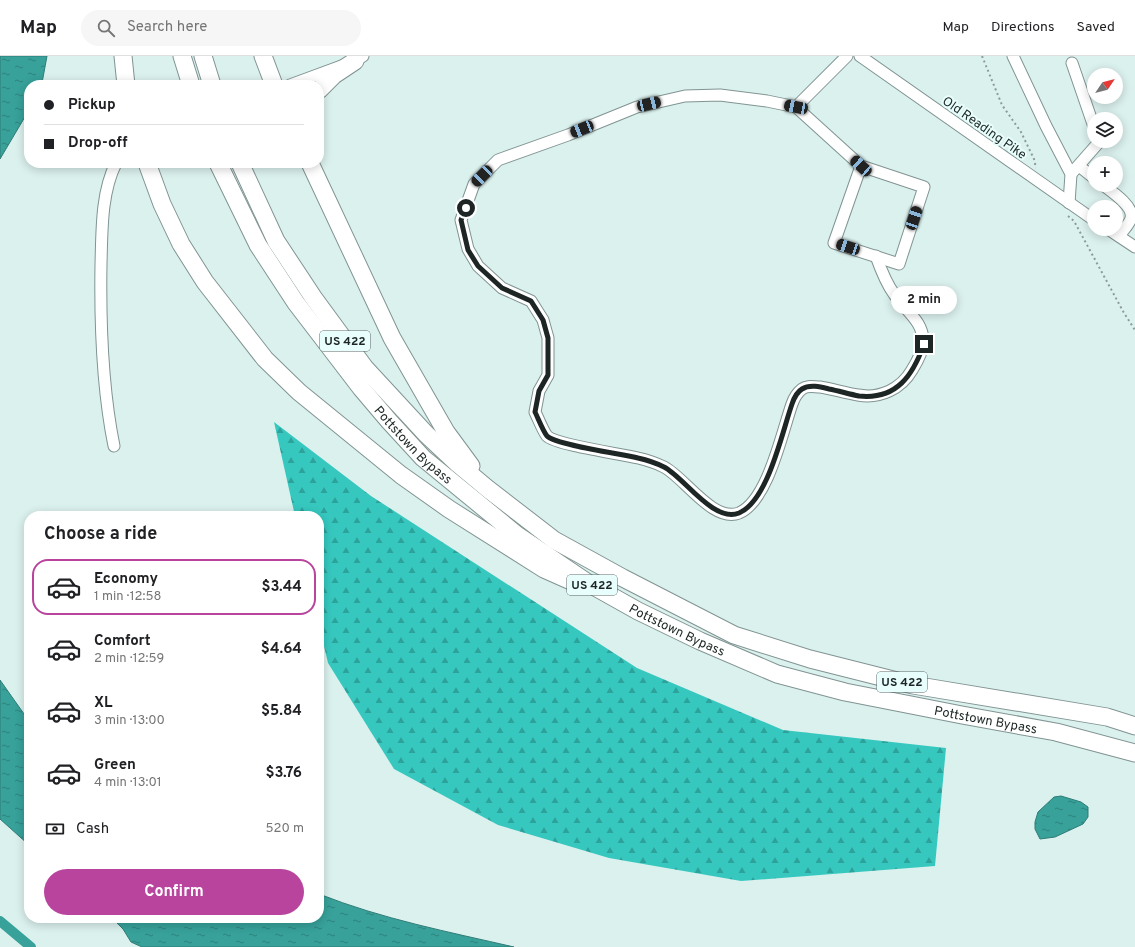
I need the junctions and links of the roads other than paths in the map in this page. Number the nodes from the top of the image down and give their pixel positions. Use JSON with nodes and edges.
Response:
{"nodes":[{"id":1,"x":123,"y":56,"type":"edge"},
{"id":2,"x":182,"y":56,"type":"edge"},
{"id":3,"x":203,"y":56,"type":"edge"},
{"id":4,"x":263,"y":56,"type":"edge"},
{"id":5,"x":847,"y":56,"type":"edge"},
{"id":6,"x":860,"y":56,"type":"edge"},
{"id":7,"x":1013,"y":56,"type":"edge"},
{"id":8,"x":359,"y":58,"type":"edge"},
{"id":9,"x":1072,"y":63,"type":"dead end"},
{"id":10,"x":125,"y":80,"type":"edge"},
{"id":11,"x":189,"y":80,"type":"edge"},
{"id":12,"x":210,"y":80,"type":"edge"},
{"id":13,"x":272,"y":80,"type":"edge"},
{"id":14,"x":303,"y":80,"type":"edge"},
{"id":15,"x":324,"y":85,"type":"edge"},
{"id":16,"x":796,"y":107,"type":"junction"},
{"id":17,"x":1089,"y":112,"type":"edge"},
{"id":18,"x":1094,"y":148,"type":"edge"},
{"id":19,"x":861,"y":166,"type":"junction"},
{"id":20,"x":114,"y":168,"type":"edge"},
{"id":21,"x":149,"y":168,"type":"edge"},
{"id":22,"x":220,"y":168,"type":"edge"},
{"id":23,"x":242,"y":168,"type":"edge"},
{"id":24,"x":312,"y":168,"type":"edge"},
{"id":25,"x":1075,"y":170,"type":"junction"},
{"id":26,"x":1087,"y":175,"type":"edge"},
{"id":27,"x":1112,"y":192,"type":"edge"},
{"id":28,"x":1121,"y":200,"type":"edge"},
{"id":29,"x":1123,"y":202,"type":"edge"},
{"id":30,"x":1069,"y":203,"type":"junction"},
{"id":31,"x":1087,"y":215,"type":"edge"},
{"id":32,"x":1123,"y":229,"type":"edge"},
{"id":33,"x":1118,"y":236,"type":"edge"},
{"id":34,"x":1135,"y":247,"type":"edge"},
{"id":35,"x":876,"y":256,"type":"junction"},
{"id":36,"x":114,"y":446,"type":"dead end"},
{"id":37,"x":488,"y":489,"type":"junction"},
{"id":38,"x":638,"y":611,"type":"junction"},
{"id":39,"x":1135,"y":726,"type":"edge"},
{"id":40,"x":1135,"y":753,"type":"edge"}],
"edges":[{"from":1,"to":10,"type":"highway"},
{"from":2,"to":11,"type":"highway"},
{"from":3,"to":12,"type":"highway"},
{"from":4,"to":13,"type":"highway"},
{"from":5,"to":16,"type":"street"},
{"from":6,"to":30,"type":"street","name":"Old Reading Pike"},
{"from":7,"to":25,"type":"street"},
{"from":8,"to":14,"type":"street"},
{"from":8,"to":15,"type":"highway"},
{"from":9,"to":17,"type":"street"},
{"from":16,"to":19,"type":"street"},
{"from":16,"to":35,"type":"street"},
{"from":18,"to":25,"type":"street"},
{"from":19,"to":35,"type":"street"},
{"from":19,"to":35,"type":"street"},
{"from":20,"to":36,"type":"street"},
{"from":21,"to":38,"type":"highway"},
{"from":22,"to":38,"type":"highway","name":"Pottstown Bypass","number":"US 422"},
{"from":23,"to":37,"type":"highway","name":"Pottstown Bypass","number":"US 422"},
{"from":24,"to":37,"type":"highway"},
{"from":25,"to":26,"type":"street"},
{"from":25,"to":30,"type":"street"},
{"from":27,"to":28,"type":"street"},
{"from":29,"to":32,"type":"street"},
{"from":30,"to":31,"type":"street","name":"Old Reading Pike"},
{"from":33,"to":34,"type":"street"},
{"from":37,"to":39,"type":"highway","name":"Pottstown Bypass","number":"US 422"},
{"from":38,"to":40,"type":"highway","name":"Pottstown Bypass","number":"US 422"}]}
